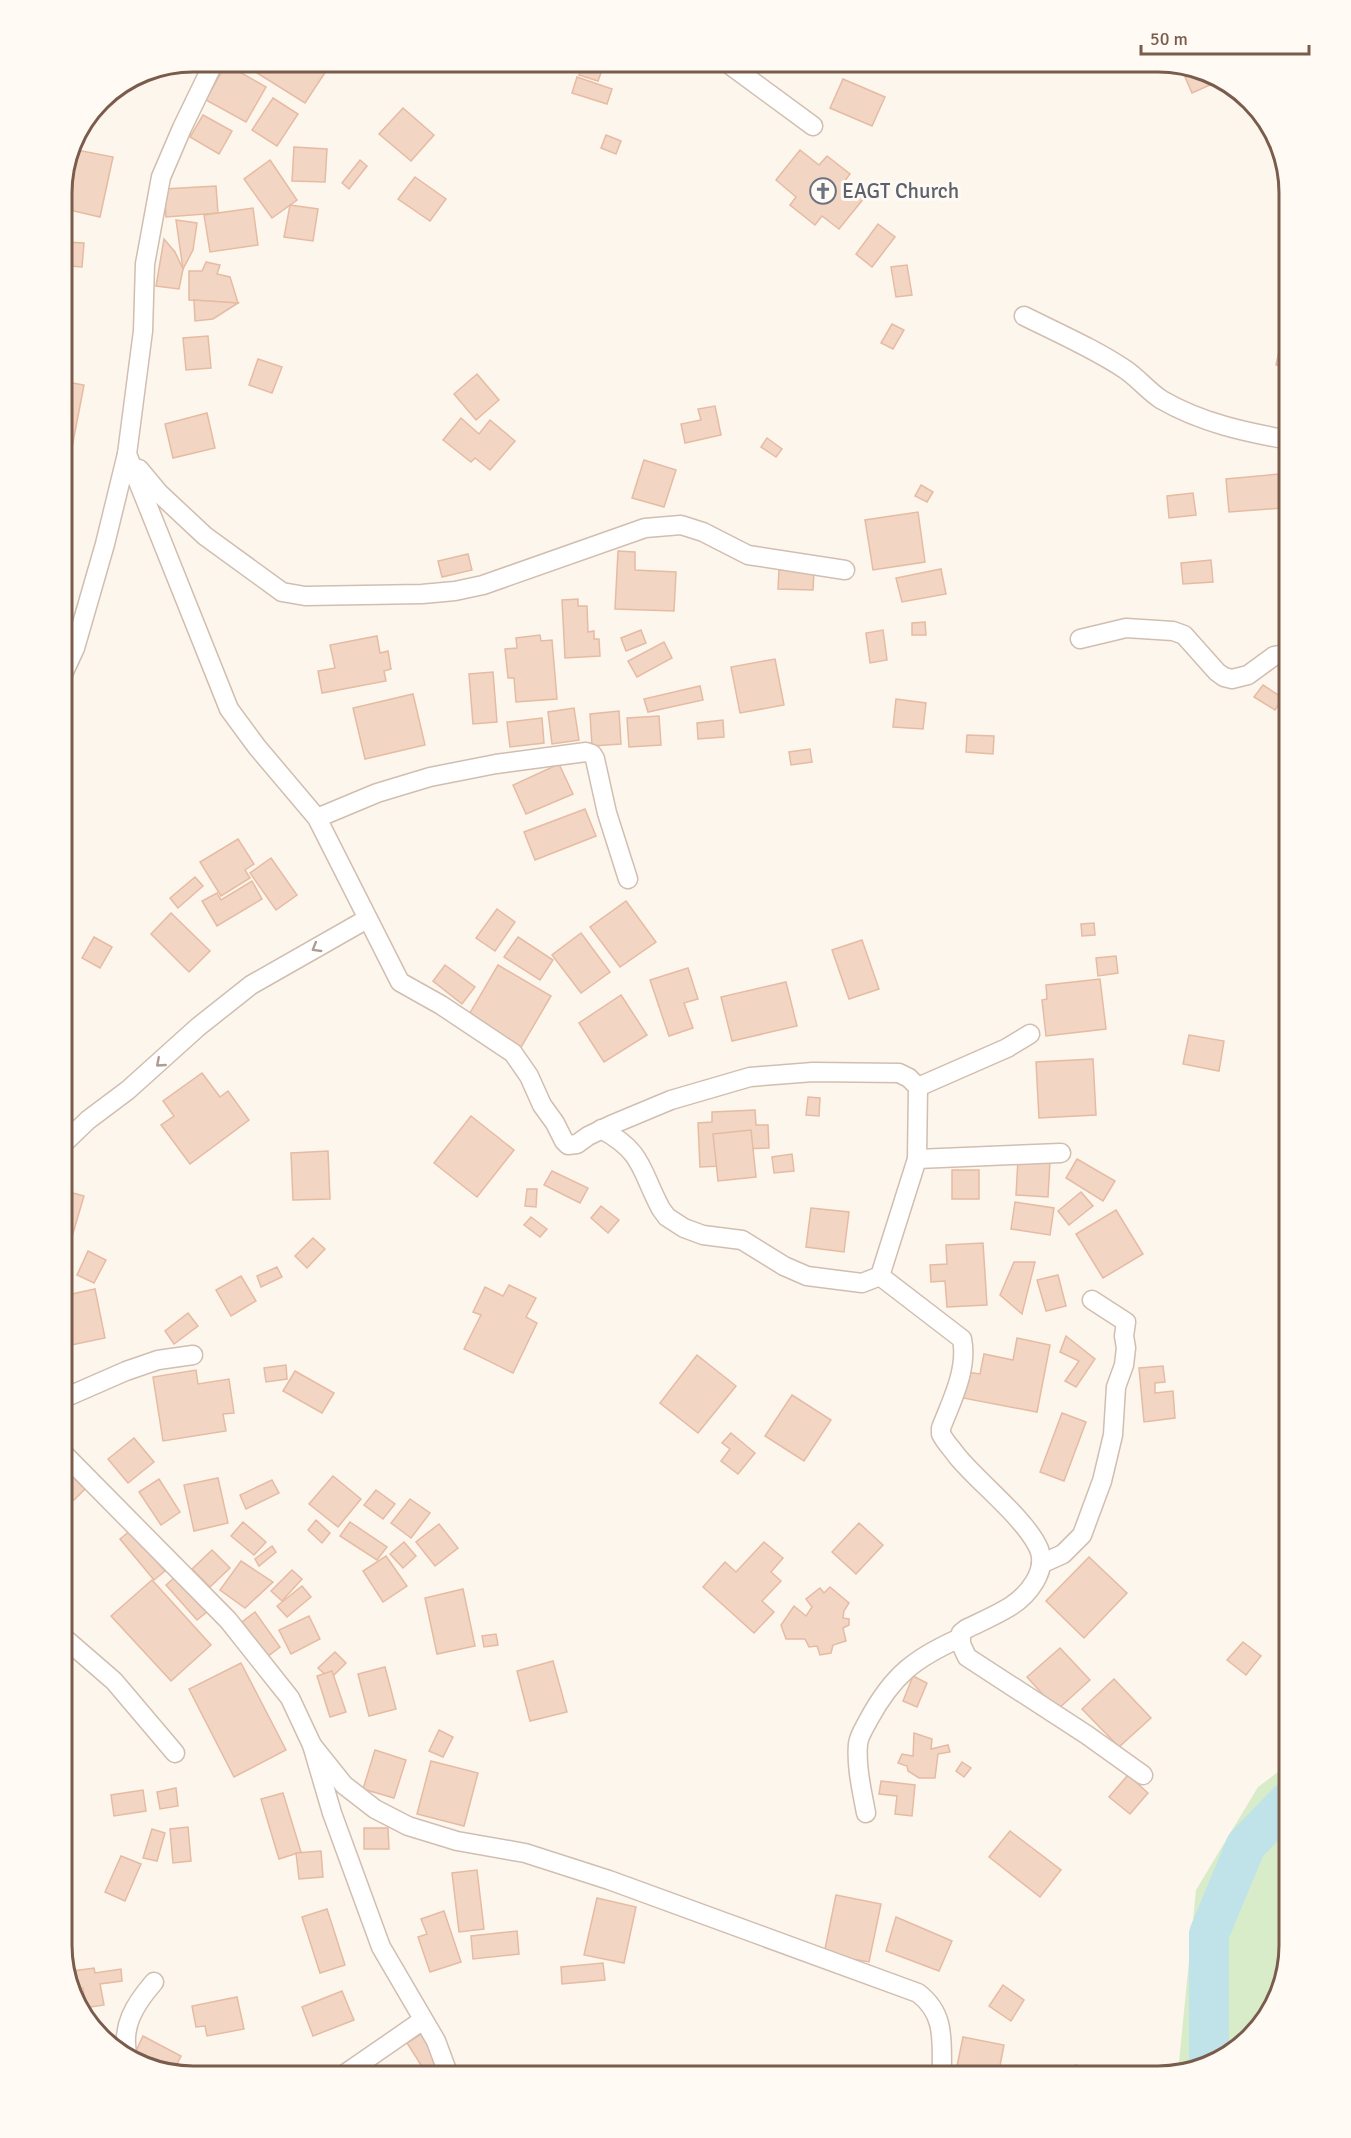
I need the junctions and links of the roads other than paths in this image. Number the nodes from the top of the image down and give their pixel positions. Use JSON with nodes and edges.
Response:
{"nodes":[{"id":1,"x":209,"y":72,"type":"edge"},
{"id":2,"x":740,"y":72,"type":"edge"},
{"id":3,"x":813,"y":126,"type":"dead end"},
{"id":4,"x":1024,"y":316,"type":"dead end"},
{"id":5,"x":1279,"y":438,"type":"edge"},
{"id":6,"x":127,"y":453,"type":"junction"},
{"id":7,"x":845,"y":570,"type":"dead end"},
{"id":8,"x":1080,"y":639,"type":"dead end"},
{"id":9,"x":72,"y":654,"type":"edge"},
{"id":10,"x":1279,"y":655,"type":"edge"},
{"id":11,"x":317,"y":818,"type":"junction"},
{"id":12,"x":628,"y":879,"type":"dead end"},
{"id":13,"x":367,"y":919,"type":"junction"},
{"id":14,"x":1030,"y":1034,"type":"dead end"},
{"id":15,"x":918,"y":1087,"type":"junction"},
{"id":16,"x":601,"y":1130,"type":"junction"},
{"id":17,"x":72,"y":1135,"type":"edge"},
{"id":18,"x":1061,"y":1153,"type":"dead end"},
{"id":19,"x":917,"y":1159,"type":"junction"},
{"id":20,"x":880,"y":1276,"type":"junction"},
{"id":21,"x":1092,"y":1300,"type":"dead end"},
{"id":22,"x":193,"y":1355,"type":"dead end"},
{"id":23,"x":72,"y":1395,"type":"edge"},
{"id":24,"x":72,"y":1462,"type":"edge"},
{"id":25,"x":1041,"y":1564,"type":"junction"},
{"id":26,"x":960,"y":1638,"type":"junction"},
{"id":27,"x":72,"y":1645,"type":"edge"},
{"id":28,"x":312,"y":1745,"type":"junction"},
{"id":29,"x":175,"y":1753,"type":"dead end"},
{"id":30,"x":1143,"y":1775,"type":"dead end"},
{"id":31,"x":866,"y":1813,"type":"dead end"},
{"id":32,"x":154,"y":1982,"type":"dead end"},
{"id":33,"x":423,"y":2020,"type":"junction"},
{"id":34,"x":125,"y":2045,"type":"edge"},
{"id":35,"x":356,"y":2066,"type":"edge"},
{"id":36,"x":445,"y":2066,"type":"edge"},
{"id":37,"x":942,"y":2066,"type":"edge"}],
"edges":[{"from":1,"to":6,"type":"street"},
{"from":2,"to":3,"type":"street"},
{"from":4,"to":5,"type":"street"},
{"from":6,"to":7,"type":"street"},
{"from":6,"to":9,"type":"street"},
{"from":6,"to":11,"type":"street"},
{"from":8,"to":10,"type":"street"},
{"from":11,"to":12,"type":"street"},
{"from":11,"to":13,"type":"street"},
{"from":13,"to":16,"type":"street"},
{"from":13,"to":17,"type":"street","one_way":true},
{"from":14,"to":15,"type":"street"},
{"from":15,"to":16,"type":"street"},
{"from":15,"to":19,"type":"street"},
{"from":16,"to":20,"type":"street"},
{"from":18,"to":19,"type":"street"},
{"from":19,"to":20,"type":"street"},
{"from":20,"to":25,"type":"street"},
{"from":21,"to":25,"type":"street"},
{"from":22,"to":23,"type":"street"},
{"from":24,"to":28,"type":"street"},
{"from":25,"to":26,"type":"street"},
{"from":26,"to":30,"type":"street"},
{"from":26,"to":31,"type":"street"},
{"from":27,"to":29,"type":"street"},
{"from":28,"to":33,"type":"street"},
{"from":28,"to":37,"type":"street"},
{"from":32,"to":34,"type":"street"},
{"from":33,"to":35,"type":"street"},
{"from":33,"to":36,"type":"street"}]}
